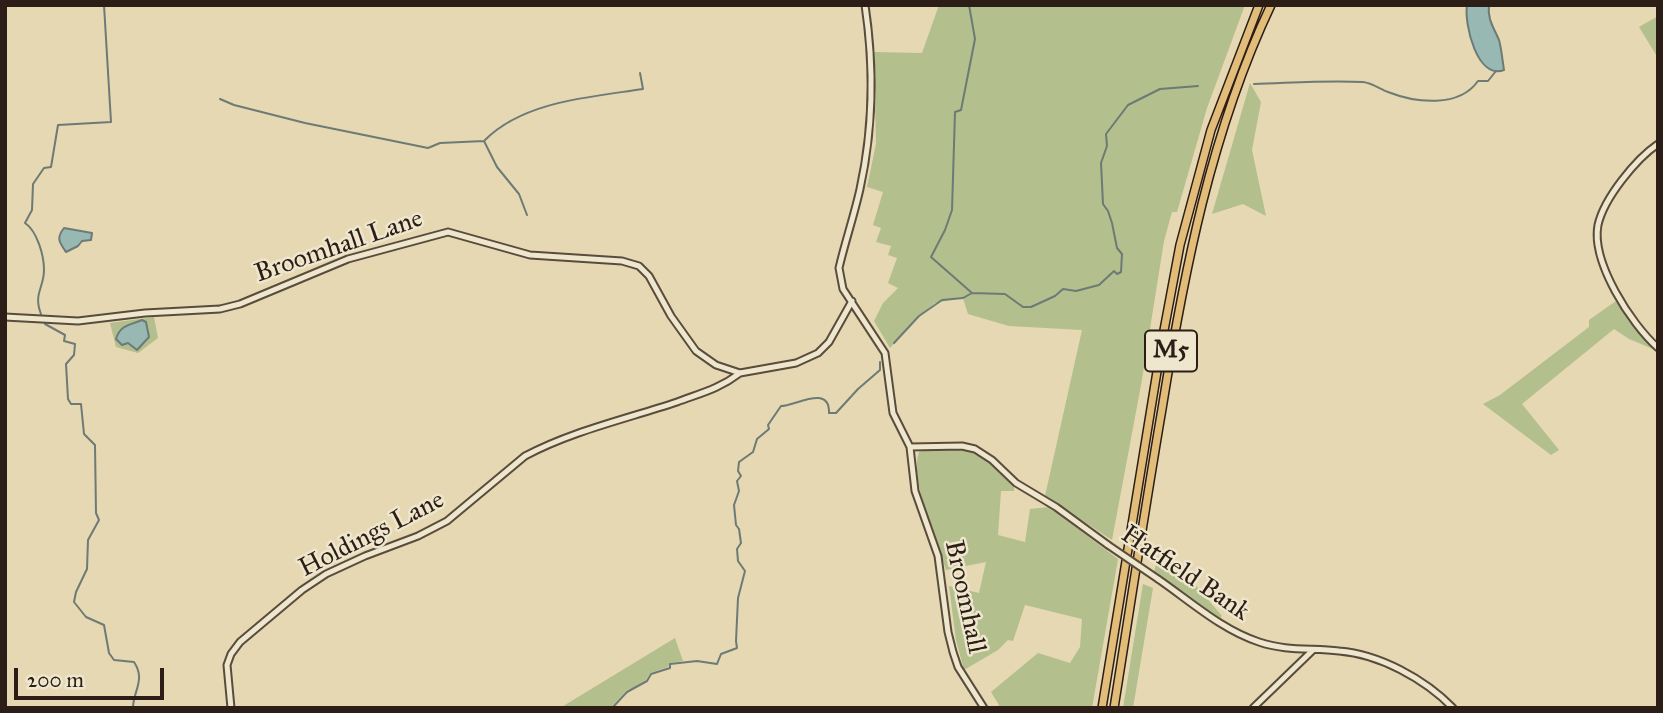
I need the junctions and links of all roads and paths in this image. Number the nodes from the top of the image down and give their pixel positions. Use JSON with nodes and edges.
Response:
{"nodes":[{"id":1,"x":864,"y":5,"type":"edge"},
{"id":2,"x":1259,"y":5,"type":"edge"},
{"id":3,"x":1271,"y":5,"type":"edge"},
{"id":4,"x":1658,"y":144,"type":"edge"},
{"id":5,"x":852,"y":301,"type":"junction"},
{"id":6,"x":5,"y":317,"type":"edge"},
{"id":7,"x":1658,"y":348,"type":"edge"},
{"id":8,"x":740,"y":373,"type":"junction"},
{"id":9,"x":910,"y":447,"type":"junction"},
{"id":10,"x":1313,"y":650,"type":"junction"},
{"id":11,"x":231,"y":708,"type":"edge"},
{"id":12,"x":984,"y":708,"type":"edge"},
{"id":13,"x":1102,"y":708,"type":"edge"},
{"id":14,"x":1114,"y":708,"type":"edge"},
{"id":15,"x":1253,"y":708,"type":"edge"},
{"id":16,"x":1453,"y":708,"type":"edge"}],
"edges":[{"from":1,"to":5,"type":"street"},
{"from":2,"to":13,"type":"highway","number":"M5"},
{"from":3,"to":14,"type":"highway","number":"M5"},
{"from":4,"to":7,"type":"street"},
{"from":5,"to":8,"type":"street"},
{"from":5,"to":9,"type":"street"},
{"from":6,"to":8,"type":"street","name":"Broomhall Lane"},
{"from":8,"to":11,"type":"street","name":"Holdings Lane"},
{"from":9,"to":10,"type":"street","name":"Hatfield Bank","bridge":true},
{"from":9,"to":12,"type":"street","name":"Broomhall"},
{"from":10,"to":15,"type":"street"},
{"from":10,"to":16,"type":"street","name":"Hatfield Bank"}]}
